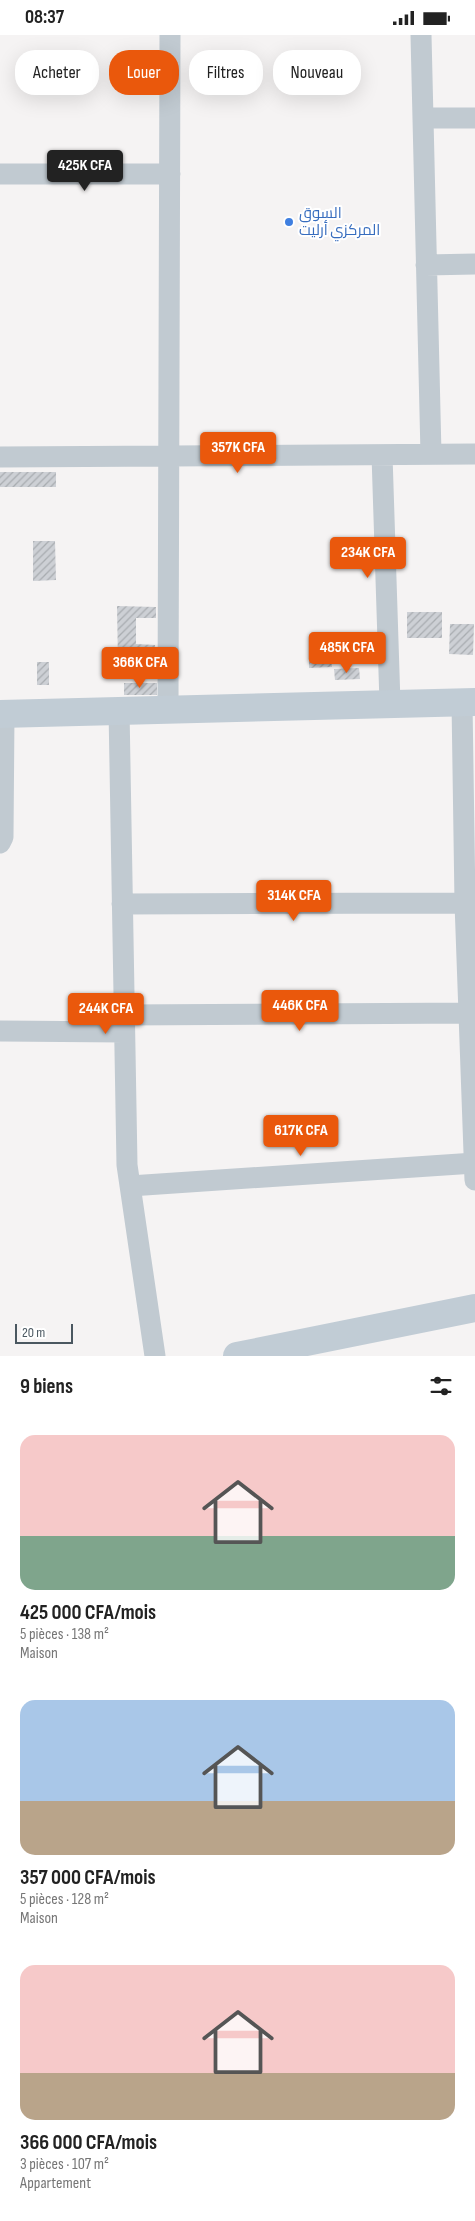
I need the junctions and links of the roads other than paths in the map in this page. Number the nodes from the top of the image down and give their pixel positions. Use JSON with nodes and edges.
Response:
{"nodes":[{"id":1,"x":170,"y":35,"type":"edge"},
{"id":2,"x":421,"y":35,"type":"edge"},
{"id":3,"x":475,"y":118,"type":"edge"},
{"id":4,"x":423,"y":119,"type":"junction"},
{"id":5,"x":0,"y":174,"type":"edge"},
{"id":6,"x":170,"y":174,"type":"junction"},
{"id":7,"x":475,"y":264,"type":"edge"},
{"id":8,"x":426,"y":265,"type":"junction"},
{"id":9,"x":431,"y":454,"type":"junction"},
{"id":10,"x":475,"y":454,"type":"edge"},
{"id":11,"x":382,"y":455,"type":"junction"},
{"id":12,"x":170,"y":456,"type":"junction"},
{"id":13,"x":0,"y":457,"type":"edge"},
{"id":14,"x":469,"y":702,"type":"edge"},
{"id":15,"x":390,"y":703,"type":"junction"},
{"id":16,"x":119,"y":709,"type":"junction"},
{"id":17,"x":168,"y":709,"type":"junction"},
{"id":18,"x":2,"y":714,"type":"edge"},
{"id":19,"x":0,"y":843,"type":"edge"},
{"id":20,"x":470,"y":859,"type":"edge"},
{"id":21,"x":465,"y":903,"type":"junction"},
{"id":22,"x":122,"y":904,"type":"junction"},
{"id":23,"x":472,"y":1013,"type":"edge"},
{"id":24,"x":124,"y":1024,"type":"junction"},
{"id":25,"x":0,"y":1031,"type":"edge"},
{"id":26,"x":474,"y":1168,"type":"edge"},
{"id":27,"x":130,"y":1187,"type":"junction"},
{"id":28,"x":475,"y":1308,"type":"edge"},
{"id":29,"x":155,"y":1356,"type":"edge"},
{"id":30,"x":237,"y":1356,"type":"edge"}],
"edges":[{"from":1,"to":6,"type":"street"},
{"from":2,"to":4,"type":"street"},
{"from":3,"to":4,"type":"street"},
{"from":4,"to":8,"type":"street"},
{"from":5,"to":6,"type":"street"},
{"from":6,"to":12,"type":"street"},
{"from":7,"to":8,"type":"street"},
{"from":8,"to":9,"type":"street"},
{"from":9,"to":10,"type":"street"},
{"from":9,"to":11,"type":"street"},
{"from":11,"to":12,"type":"street"},
{"from":11,"to":15,"type":"street"},
{"from":12,"to":13,"type":"street"},
{"from":12,"to":17,"type":"street"},
{"from":14,"to":15,"type":"street"},
{"from":14,"to":20,"type":"street"},
{"from":15,"to":17,"type":"street"},
{"from":16,"to":17,"type":"street"},
{"from":16,"to":18,"type":"street"},
{"from":16,"to":22,"type":"street"},
{"from":18,"to":19,"type":"street"},
{"from":20,"to":21,"type":"street"},
{"from":21,"to":22,"type":"street"},
{"from":21,"to":23,"type":"street"},
{"from":22,"to":24,"type":"street"},
{"from":23,"to":24,"type":"street"},
{"from":23,"to":26,"type":"street"},
{"from":24,"to":25,"type":"street"},
{"from":24,"to":27,"type":"street"},
{"from":26,"to":27,"type":"street"},
{"from":27,"to":29,"type":"street"},
{"from":28,"to":30,"type":"street"}]}
